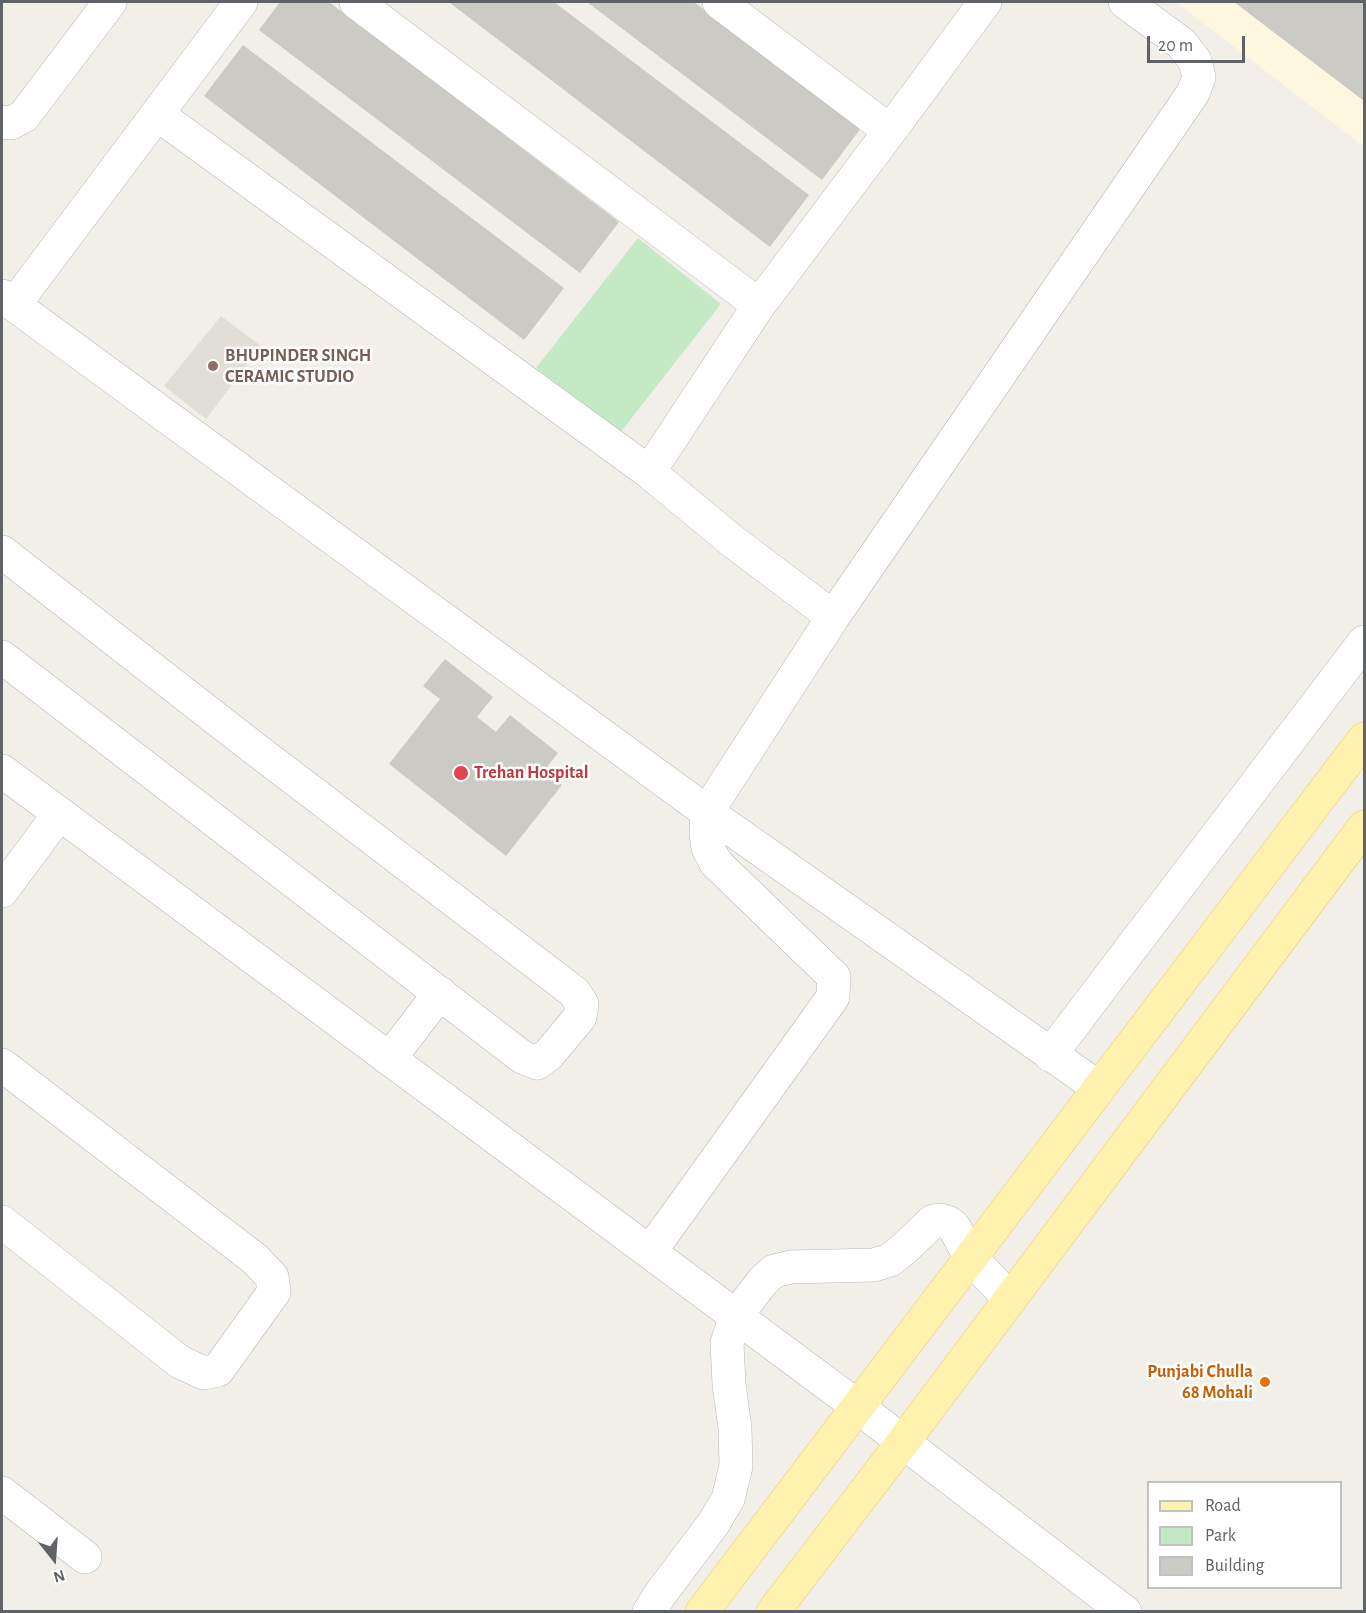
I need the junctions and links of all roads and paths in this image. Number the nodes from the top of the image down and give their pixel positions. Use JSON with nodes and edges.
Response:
{"nodes":[{"id":1,"x":110,"y":2,"type":"edge"},
{"id":2,"x":241,"y":2,"type":"edge"},
{"id":3,"x":356,"y":2,"type":"edge"},
{"id":4,"x":719,"y":2,"type":"edge"},
{"id":5,"x":985,"y":2,"type":"edge"},
{"id":6,"x":1125,"y":2,"type":"edge"},
{"id":7,"x":157,"y":114,"type":"junction"},
{"id":8,"x":2,"y":122,"type":"edge"},
{"id":9,"x":890,"y":131,"type":"junction"},
{"id":10,"x":8,"y":301,"type":"edge"},
{"id":11,"x":759,"y":305,"type":"junction"},
{"id":12,"x":649,"y":472,"type":"junction"},
{"id":13,"x":2,"y":552,"type":"edge"},
{"id":14,"x":832,"y":616,"type":"junction"},
{"id":15,"x":1365,"y":642,"type":"edge"},
{"id":16,"x":2,"y":657,"type":"edge"},
{"id":17,"x":1365,"y":739,"type":"edge"},
{"id":18,"x":2,"y":771,"type":"edge"},
{"id":19,"x":706,"y":812,"type":"junction"},
{"id":20,"x":59,"y":814,"type":"junction"},
{"id":21,"x":1365,"y":827,"type":"edge"},
{"id":22,"x":2,"y":891,"type":"edge"},
{"id":23,"x":440,"y":993,"type":"junction"},
{"id":24,"x":1050,"y":1055,"type":"junction"},
{"id":25,"x":389,"y":1059,"type":"junction"},
{"id":26,"x":7,"y":1079,"type":"edge"},
{"id":27,"x":1099,"y":1088,"type":"junction"},
{"id":28,"x":2,"y":1222,"type":"edge"},
{"id":29,"x":650,"y":1252,"type":"junction"},
{"id":30,"x":970,"y":1257,"type":"junction"},
{"id":31,"x":1010,"y":1299,"type":"junction"},
{"id":32,"x":736,"y":1316,"type":"junction"},
{"id":33,"x":857,"y":1406,"type":"junction"},
{"id":34,"x":903,"y":1442,"type":"junction"},
{"id":35,"x":2,"y":1493,"type":"edge"},
{"id":36,"x":85,"y":1557,"type":"dead end"},
{"id":37,"x":649,"y":1611,"type":"edge"},
{"id":38,"x":702,"y":1611,"type":"edge"},
{"id":39,"x":773,"y":1611,"type":"edge"},
{"id":40,"x":1125,"y":1611,"type":"edge"}],
"edges":[{"from":1,"to":8,"type":"street"},
{"from":2,"to":7,"type":"street"},
{"from":3,"to":11,"type":"street"},
{"from":4,"to":9,"type":"street"},
{"from":5,"to":9,"type":"street"},
{"from":6,"to":14,"type":"street"},
{"from":7,"to":10,"type":"street"},
{"from":7,"to":12,"type":"street"},
{"from":9,"to":11,"type":"street"},
{"from":10,"to":19,"type":"street"},
{"from":11,"to":12,"type":"street"},
{"from":12,"to":14,"type":"street"},
{"from":13,"to":23,"type":"street"},
{"from":14,"to":19,"type":"street"},
{"from":15,"to":24,"type":"street"},
{"from":16,"to":23,"type":"street"},
{"from":17,"to":27,"type":"main road"},
{"from":18,"to":20,"type":"street"},
{"from":19,"to":24,"type":"street"},
{"from":19,"to":29,"type":"street"},
{"from":20,"to":22,"type":"street"},
{"from":20,"to":25,"type":"street"},
{"from":21,"to":31,"type":"main road"},
{"from":23,"to":25,"type":"street"},
{"from":24,"to":27,"type":"street"},
{"from":25,"to":29,"type":"street"},
{"from":26,"to":28,"type":"street"},
{"from":27,"to":30,"type":"main road"},
{"from":29,"to":32,"type":"street"},
{"from":30,"to":31,"type":"street"},
{"from":30,"to":32,"type":"street"},
{"from":30,"to":33,"type":"main road"},
{"from":31,"to":34,"type":"main road"},
{"from":32,"to":33,"type":"street"},
{"from":32,"to":37,"type":"street"},
{"from":33,"to":34,"type":"street"},
{"from":33,"to":38,"type":"main road"},
{"from":34,"to":39,"type":"main road"},
{"from":34,"to":40,"type":"street"},
{"from":35,"to":36,"type":"street"}]}
